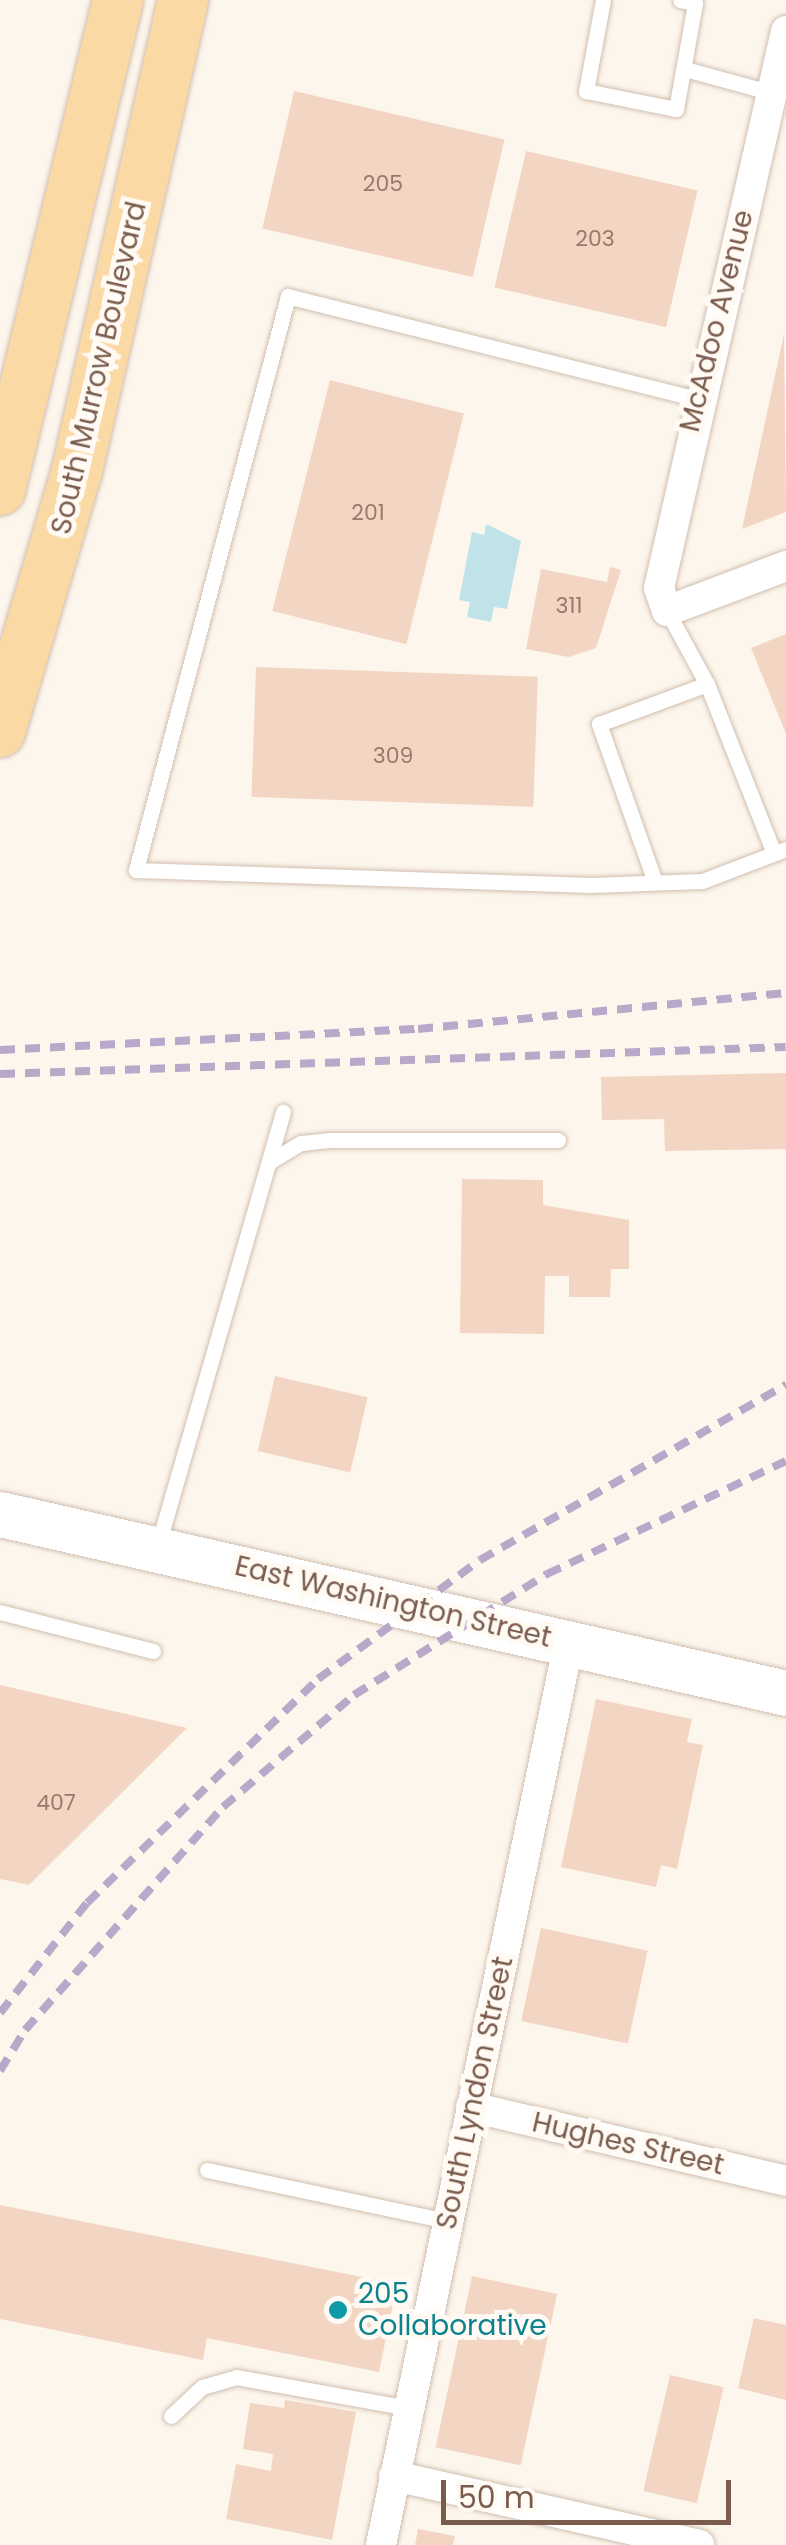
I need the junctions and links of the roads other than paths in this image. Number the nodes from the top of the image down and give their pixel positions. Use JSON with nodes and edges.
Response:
{"nodes":[{"id":1,"x":118,"y":0,"type":"edge"},
{"id":2,"x":183,"y":0,"type":"edge"},
{"id":3,"x":603,"y":0,"type":"edge"},
{"id":4,"x":680,"y":0,"type":"edge"},
{"id":5,"x":786,"y":32,"type":"edge"},
{"id":6,"x":685,"y":70,"type":"junction"},
{"id":7,"x":773,"y":94,"type":"junction"},
{"id":8,"x":775,"y":139,"type":"edge"},
{"id":9,"x":697,"y":399,"type":"junction"},
{"id":10,"x":0,"y":490,"type":"edge"},
{"id":11,"x":786,"y":566,"type":"edge"},
{"id":12,"x":667,"y":611,"type":"junction"},
{"id":13,"x":707,"y":684,"type":"junction"},
{"id":14,"x":0,"y":732,"type":"edge"},
{"id":15,"x":780,"y":851,"type":"edge"},
{"id":16,"x":655,"y":882,"type":"junction"},
{"id":17,"x":283,"y":1112,"type":"dead end"},
{"id":18,"x":558,"y":1140,"type":"dead end"},
{"id":19,"x":269,"y":1162,"type":"junction"},
{"id":20,"x":0,"y":1514,"type":"edge"},
{"id":21,"x":157,"y":1549,"type":"junction"},
{"id":22,"x":0,"y":1612,"type":"edge"},
{"id":23,"x":569,"y":1642,"type":"junction"},
{"id":24,"x":153,"y":1651,"type":"dead end"},
{"id":25,"x":786,"y":1693,"type":"edge"},
{"id":26,"x":471,"y":2107,"type":"junction"},
{"id":27,"x":207,"y":2170,"type":"dead end"},
{"id":28,"x":786,"y":2181,"type":"edge"},
{"id":29,"x":447,"y":2221,"type":"junction"},
{"id":30,"x":409,"y":2408,"type":"junction"},
{"id":31,"x":171,"y":2416,"type":"dead end"},
{"id":32,"x":394,"y":2476,"type":"junction"},
{"id":33,"x":618,"y":2536,"type":"edge"},
{"id":34,"x":380,"y":2545,"type":"edge"},
{"id":35,"x":699,"y":2545,"type":"edge"}],
"edges":[{"from":1,"to":10,"type":"main road"},
{"from":2,"to":14,"type":"main road","name":"South Murrow Boulevard"},
{"from":3,"to":6,"type":"lane"},
{"from":4,"to":6,"type":"lane"},
{"from":5,"to":7,"type":"street","name":"McAdoo Avenue"},
{"from":6,"to":7,"type":"lane"},
{"from":7,"to":8,"type":"street","name":"McAdoo Avenue"},
{"from":8,"to":9,"type":"street","name":"McAdoo Avenue"},
{"from":9,"to":12,"type":"street","name":"McAdoo Avenue"},
{"from":9,"to":16,"type":"lane"},
{"from":11,"to":12,"type":"street"},
{"from":12,"to":13,"type":"lane"},
{"from":13,"to":15,"type":"lane"},
{"from":13,"to":16,"type":"lane"},
{"from":15,"to":16,"type":"lane"},
{"from":17,"to":19,"type":"lane"},
{"from":18,"to":19,"type":"lane"},
{"from":19,"to":21,"type":"lane"},
{"from":20,"to":21,"type":"street","name":"East Washington Street"},
{"from":21,"to":23,"type":"street","name":"East Washington Street"},
{"from":22,"to":24,"type":"lane"},
{"from":23,"to":25,"type":"street","name":"East Washington Street"},
{"from":23,"to":26,"type":"street","name":"South Lyndon Street"},
{"from":26,"to":28,"type":"street","name":"Hughes Street"},
{"from":26,"to":29,"type":"street","name":"South Lyndon Street"},
{"from":27,"to":29,"type":"lane"},
{"from":29,"to":30,"type":"street","name":"South Lyndon Street"},
{"from":30,"to":31,"type":"lane"},
{"from":30,"to":32,"type":"street","name":"South Lyndon Street"},
{"from":32,"to":33,"type":"street"},
{"from":32,"to":34,"type":"street","name":"South Lyndon Street"},
{"from":33,"to":35,"type":"street"}]}
